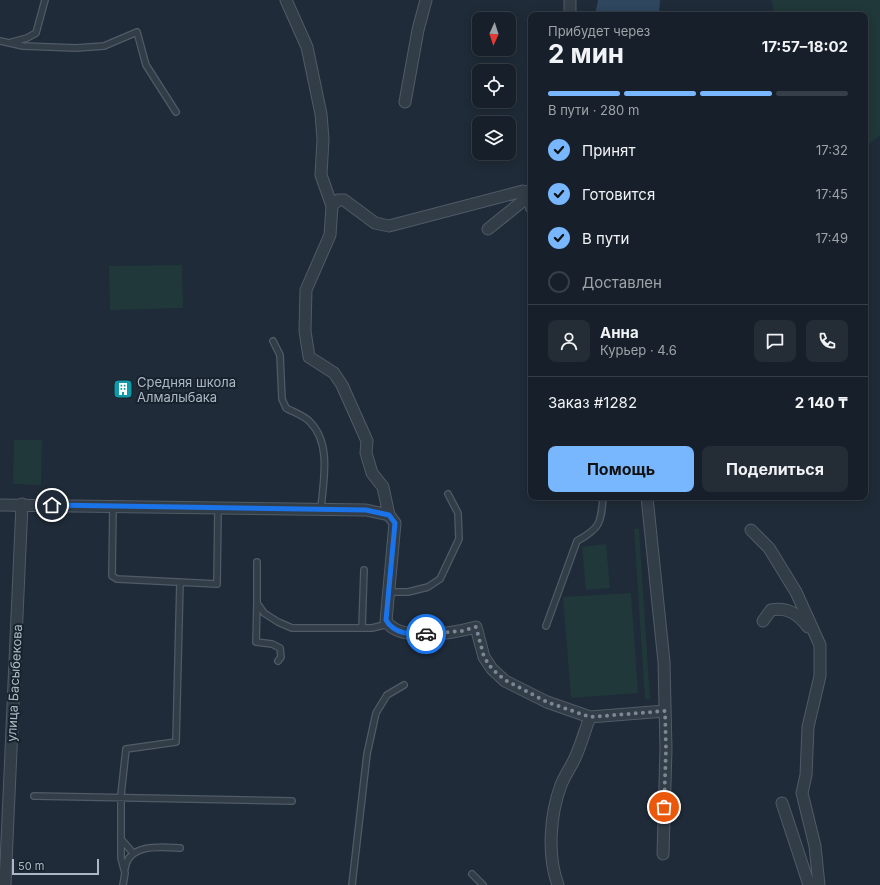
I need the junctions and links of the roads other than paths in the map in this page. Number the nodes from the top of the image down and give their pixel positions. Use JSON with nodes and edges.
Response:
{"nodes":[{"id":1,"x":45,"y":0,"type":"edge"},
{"id":2,"x":286,"y":0,"type":"edge"},
{"id":3,"x":426,"y":0,"type":"edge"},
{"id":4,"x":570,"y":0,"type":"edge"},
{"id":5,"x":570,"y":12,"type":"edge"},
{"id":6,"x":3,"y":42,"type":"edge"},
{"id":7,"x":405,"y":102,"type":"dead end"},
{"id":8,"x":176,"y":112,"type":"dead end"},
{"id":9,"x":324,"y":184,"type":"junction"},
{"id":10,"x":528,"y":196,"type":"edge"},
{"id":11,"x":528,"y":198,"type":"edge"},
{"id":12,"x":344,"y":200,"type":"junction"},
{"id":13,"x":332,"y":206,"type":"junction"},
{"id":14,"x":488,"y":229,"type":"dead end"},
{"id":15,"x":273,"y":341,"type":"dead end"},
{"id":16,"x":448,"y":494,"type":"dead end"},
{"id":17,"x":602,"y":500,"type":"edge"},
{"id":18,"x":647,"y":500,"type":"edge"},
{"id":19,"x":22,"y":504,"type":"junction"},
{"id":20,"x":0,"y":505,"type":"edge"},
{"id":21,"x":113,"y":506,"type":"junction"},
{"id":22,"x":218,"y":508,"type":"junction"},
{"id":23,"x":321,"y":509,"type":"junction"},
{"id":24,"x":389,"y":515,"type":"junction"},
{"id":25,"x":751,"y":530,"type":"dead end"},
{"id":26,"x":258,"y":562,"type":"dead end"},
{"id":27,"x":364,"y":570,"type":"dead end"},
{"id":28,"x":180,"y":582,"type":"junction"},
{"id":29,"x":389,"y":592,"type":"junction"},
{"id":30,"x":257,"y":603,"type":"junction"},
{"id":31,"x":763,"y":621,"type":"dead end"},
{"id":32,"x":388,"y":624,"type":"junction"},
{"id":33,"x":546,"y":626,"type":"dead end"},
{"id":34,"x":362,"y":628,"type":"junction"},
{"id":35,"x":819,"y":642,"type":"junction"},
{"id":36,"x":278,"y":661,"type":"dead end"},
{"id":37,"x":404,"y":685,"type":"dead end"},
{"id":38,"x":665,"y":711,"type":"junction"},
{"id":39,"x":590,"y":717,"type":"junction"},
{"id":40,"x":34,"y":796,"type":"dead end"},
{"id":41,"x":121,"y":797,"type":"junction"},
{"id":42,"x":292,"y":801,"type":"dead end"},
{"id":43,"x":782,"y":803,"type":"dead end"},
{"id":44,"x":121,"y":839,"type":"junction"},
{"id":45,"x":180,"y":848,"type":"dead end"},
{"id":46,"x":133,"y":853,"type":"junction"},
{"id":47,"x":663,"y":854,"type":"dead end"},
{"id":48,"x":125,"y":873,"type":"junction"},
{"id":49,"x":472,"y":874,"type":"dead end"},
{"id":50,"x":5,"y":885,"type":"edge"},
{"id":51,"x":124,"y":885,"type":"edge"},
{"id":52,"x":352,"y":885,"type":"edge"},
{"id":53,"x":483,"y":885,"type":"edge"},
{"id":54,"x":558,"y":885,"type":"edge"},
{"id":55,"x":809,"y":885,"type":"edge"},
{"id":56,"x":819,"y":885,"type":"edge"}],
"edges":[{"from":1,"to":6,"type":"lane"},
{"from":2,"to":9,"type":"street"},
{"from":3,"to":7,"type":"street"},
{"from":4,"to":5,"type":"street"},
{"from":6,"to":8,"type":"lane"},
{"from":9,"to":12,"type":"street"},
{"from":9,"to":13,"type":"street"},
{"from":10,"to":12,"type":"street"},
{"from":11,"to":14,"type":"street"},
{"from":12,"to":13,"type":"street"},
{"from":13,"to":24,"type":"street"},
{"from":15,"to":23,"type":"lane"},
{"from":16,"to":29,"type":"lane"},
{"from":17,"to":33,"type":"lane"},
{"from":18,"to":38,"type":"street"},
{"from":19,"to":20,"type":"street"},
{"from":19,"to":21,"type":"street"},
{"from":19,"to":50,"type":"street","name":"улица Басыбекова"},
{"from":21,"to":22,"type":"street"},
{"from":21,"to":28,"type":"lane"},
{"from":22,"to":23,"type":"street"},
{"from":22,"to":28,"type":"lane"},
{"from":23,"to":24,"type":"street"},
{"from":24,"to":29,"type":"street"},
{"from":25,"to":35,"type":"street"},
{"from":26,"to":30,"type":"lane"},
{"from":27,"to":34,"type":"lane"},
{"from":28,"to":41,"type":"lane"},
{"from":29,"to":32,"type":"street"},
{"from":30,"to":34,"type":"lane"},
{"from":30,"to":36,"type":"lane"},
{"from":31,"to":35,"type":"street"},
{"from":32,"to":34,"type":"lane"},
{"from":32,"to":39,"type":"street"},
{"from":35,"to":56,"type":"street"},
{"from":37,"to":52,"type":"lane"},
{"from":38,"to":39,"type":"street"},
{"from":38,"to":47,"type":"street"},
{"from":39,"to":54,"type":"street"},
{"from":40,"to":41,"type":"lane"},
{"from":41,"to":42,"type":"lane"},
{"from":41,"to":44,"type":"lane"},
{"from":43,"to":55,"type":"street"},
{"from":44,"to":46,"type":"lane"},
{"from":44,"to":48,"type":"lane"},
{"from":45,"to":46,"type":"lane"},
{"from":46,"to":48,"type":"lane"},
{"from":48,"to":51,"type":"lane"},
{"from":49,"to":53,"type":"lane"}]}
